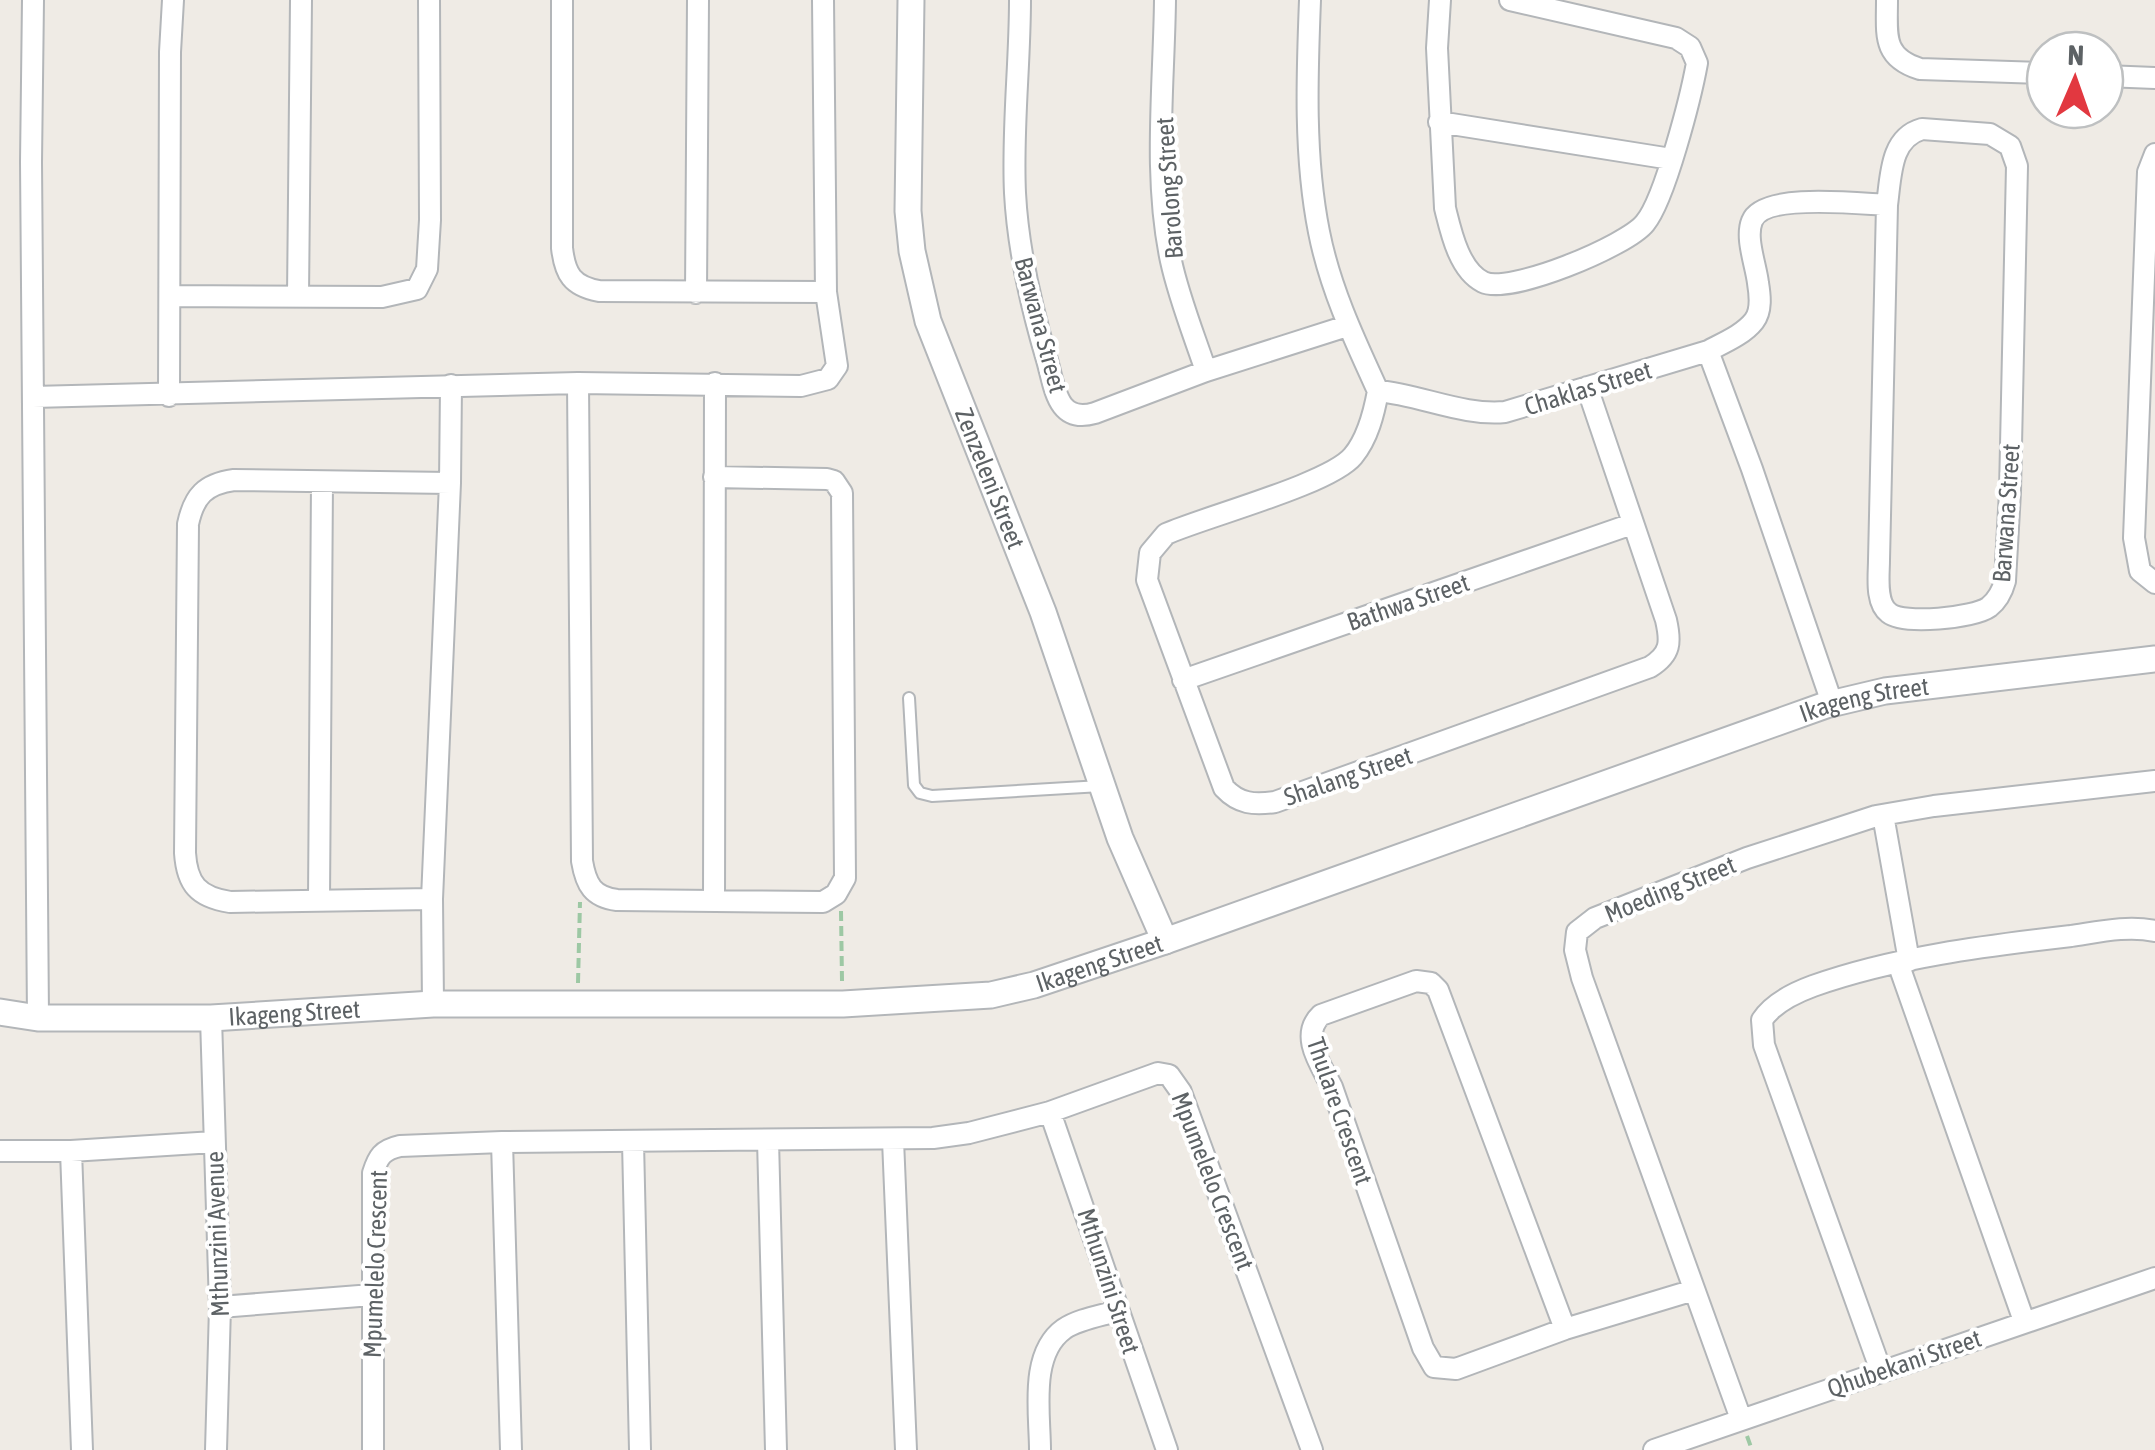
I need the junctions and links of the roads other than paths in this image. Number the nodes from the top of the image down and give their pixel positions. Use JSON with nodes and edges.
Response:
{"nodes":[{"id":1,"x":33,"y":0,"type":"edge"},
{"id":2,"x":173,"y":0,"type":"edge"},
{"id":3,"x":300,"y":0,"type":"edge"},
{"id":4,"x":429,"y":0,"type":"edge"},
{"id":5,"x":562,"y":0,"type":"edge"},
{"id":6,"x":698,"y":0,"type":"edge"},
{"id":7,"x":824,"y":0,"type":"edge"},
{"id":8,"x":911,"y":0,"type":"edge"},
{"id":9,"x":1020,"y":0,"type":"edge"},
{"id":10,"x":1164,"y":0,"type":"edge"},
{"id":11,"x":1310,"y":0,"type":"edge"},
{"id":12,"x":1440,"y":0,"type":"edge"},
{"id":13,"x":1510,"y":0,"type":"edge"},
{"id":14,"x":1886,"y":0,"type":"edge"},
{"id":15,"x":2025,"y":73,"type":"edge"},
{"id":16,"x":2125,"y":77,"type":"edge"},
{"id":17,"x":2155,"y":78,"type":"edge"},
{"id":18,"x":1439,"y":122,"type":"junction"},
{"id":19,"x":2155,"y":154,"type":"edge"},
{"id":20,"x":1672,"y":159,"type":"junction"},
{"id":21,"x":1888,"y":205,"type":"junction"},
{"id":22,"x":826,"y":292,"type":"junction"},
{"id":23,"x":696,"y":293,"type":"junction"},
{"id":24,"x":170,"y":296,"type":"junction"},
{"id":25,"x":298,"y":296,"type":"junction"},
{"id":26,"x":1347,"y":326,"type":"junction"},
{"id":27,"x":1708,"y":351,"type":"junction"},
{"id":28,"x":1206,"y":372,"type":"junction"},
{"id":29,"x":578,"y":383,"type":"junction"},
{"id":30,"x":715,"y":383,"type":"junction"},
{"id":31,"x":450,"y":385,"type":"junction"},
{"id":32,"x":1587,"y":387,"type":"junction"},
{"id":33,"x":1378,"y":391,"type":"junction"},
{"id":34,"x":169,"y":396,"type":"junction"},
{"id":35,"x":33,"y":397,"type":"junction"},
{"id":36,"x":714,"y":477,"type":"junction"},
{"id":37,"x":322,"y":482,"type":"junction"},
{"id":38,"x":450,"y":483,"type":"junction"},
{"id":39,"x":1632,"y":524,"type":"junction"},
{"id":40,"x":2155,"y":583,"type":"edge"},
{"id":41,"x":2155,"y":659,"type":"edge"},
{"id":42,"x":1183,"y":680,"type":"junction"},
{"id":43,"x":910,"y":698,"type":"dead end"},
{"id":44,"x":1832,"y":703,"type":"junction"},
{"id":45,"x":2155,"y":782,"type":"edge"},
{"id":46,"x":1102,"y":786,"type":"junction"},
{"id":47,"x":1883,"y":815,"type":"junction"},
{"id":48,"x":432,"y":899,"type":"junction"},
{"id":49,"x":319,"y":900,"type":"junction"},
{"id":50,"x":714,"y":900,"type":"junction"},
{"id":51,"x":2155,"y":931,"type":"edge"},
{"id":52,"x":1164,"y":940,"type":"junction"},
{"id":53,"x":1903,"y":962,"type":"junction"},
{"id":54,"x":434,"y":1004,"type":"junction"},
{"id":55,"x":0,"y":1012,"type":"edge"},
{"id":56,"x":38,"y":1018,"type":"junction"},
{"id":57,"x":211,"y":1018,"type":"junction"},
{"id":58,"x":1050,"y":1112,"type":"junction"},
{"id":59,"x":768,"y":1140,"type":"junction"},
{"id":60,"x":893,"y":1140,"type":"junction"},
{"id":61,"x":214,"y":1142,"type":"junction"},
{"id":62,"x":502,"y":1142,"type":"junction"},
{"id":63,"x":633,"y":1142,"type":"junction"},
{"id":64,"x":0,"y":1151,"type":"edge"},
{"id":65,"x":71,"y":1151,"type":"junction"},
{"id":66,"x":2155,"y":1278,"type":"edge"},
{"id":67,"x":1694,"y":1290,"type":"junction"},
{"id":68,"x":372,"y":1295,"type":"junction"},
{"id":69,"x":220,"y":1307,"type":"junction"},
{"id":70,"x":1117,"y":1311,"type":"junction"},
{"id":71,"x":2024,"y":1321,"type":"junction"},
{"id":72,"x":1565,"y":1329,"type":"junction"},
{"id":73,"x":1881,"y":1370,"type":"junction"},
{"id":74,"x":1741,"y":1420,"type":"junction"},
{"id":75,"x":82,"y":1450,"type":"edge"},
{"id":76,"x":216,"y":1450,"type":"edge"},
{"id":77,"x":373,"y":1450,"type":"edge"},
{"id":78,"x":511,"y":1450,"type":"edge"},
{"id":79,"x":640,"y":1450,"type":"edge"},
{"id":80,"x":776,"y":1450,"type":"edge"},
{"id":81,"x":906,"y":1450,"type":"edge"},
{"id":82,"x":1040,"y":1450,"type":"edge"},
{"id":83,"x":1168,"y":1450,"type":"edge"},
{"id":84,"x":1312,"y":1450,"type":"edge"},
{"id":85,"x":1654,"y":1450,"type":"edge"}],
"edges":[{"from":1,"to":35,"type":"street"},
{"from":2,"to":24,"type":"street"},
{"from":3,"to":25,"type":"street"},
{"from":4,"to":25,"type":"street"},
{"from":5,"to":23,"type":"street"},
{"from":6,"to":23,"type":"street"},
{"from":7,"to":22,"type":"street"},
{"from":8,"to":46,"type":"street","name":"Zenzeleni Street"},
{"from":9,"to":28,"type":"street","name":"Barwana Street"},
{"from":10,"to":28,"type":"street","name":"Barolong Street"},
{"from":11,"to":26,"type":"street"},
{"from":12,"to":18,"type":"street"},
{"from":13,"to":20,"type":"street"},
{"from":14,"to":15,"type":"street"},
{"from":16,"to":17,"type":"street"},
{"from":18,"to":20,"type":"street"},
{"from":18,"to":20,"type":"street"},
{"from":19,"to":40,"type":"street"},
{"from":21,"to":21,"type":"street","name":"Barwana Street"},
{"from":21,"to":27,"type":"street"},
{"from":22,"to":23,"type":"street"},
{"from":22,"to":30,"type":"street"},
{"from":24,"to":25,"type":"street"},
{"from":24,"to":34,"type":"street"},
{"from":26,"to":28,"type":"street","name":"Barwana Street"},
{"from":26,"to":33,"type":"street"},
{"from":27,"to":32,"type":"street","name":"Chaklas Street"},
{"from":27,"to":44,"type":"street"},
{"from":29,"to":30,"type":"street"},
{"from":29,"to":31,"type":"street"},
{"from":29,"to":50,"type":"street"},
{"from":30,"to":36,"type":"street"},
{"from":31,"to":34,"type":"street"},
{"from":31,"to":38,"type":"street"},
{"from":32,"to":33,"type":"street","name":"Chaklas Street"},
{"from":32,"to":39,"type":"street","name":"Shalang Street"},
{"from":33,"to":42,"type":"street","name":"Shalang Street"},
{"from":34,"to":35,"type":"street"},
{"from":35,"to":56,"type":"street"},
{"from":36,"to":50,"type":"street"},
{"from":36,"to":50,"type":"street"},
{"from":37,"to":38,"type":"street"},
{"from":37,"to":49,"type":"street"},
{"from":37,"to":49,"type":"street"},
{"from":38,"to":48,"type":"street"},
{"from":39,"to":42,"type":"street","name":"Bathwa Street"},
{"from":39,"to":42,"type":"street","name":"Shalang Street"},
{"from":41,"to":44,"type":"street","name":"Ikageng Street"},
{"from":43,"to":46,"type":"lane"},
{"from":44,"to":52,"type":"street","name":"Ikageng Street"},
{"from":45,"to":47,"type":"street","name":"Moeding Street"},
{"from":46,"to":52,"type":"street","name":"Zenzeleni Street"},
{"from":47,"to":53,"type":"street"},
{"from":47,"to":67,"type":"street","name":"Moeding Street"},
{"from":48,"to":49,"type":"street"},
{"from":48,"to":54,"type":"street"},
{"from":51,"to":53,"type":"street"},
{"from":52,"to":54,"type":"street","name":"Ikageng Street"},
{"from":53,"to":71,"type":"street"},
{"from":53,"to":73,"type":"street"},
{"from":54,"to":57,"type":"street","name":"Ikageng Street"},
{"from":55,"to":56,"type":"street","name":"Ikageng Street"},
{"from":56,"to":57,"type":"street","name":"Ikageng Street"},
{"from":57,"to":61,"type":"street","name":"Mthunzini Avenue"},
{"from":58,"to":60,"type":"street","name":"Mpumelelo Crescent"},
{"from":58,"to":70,"type":"street","name":"Mthunzini Street"},
{"from":58,"to":84,"type":"street","name":"Mpumelelo Crescent"},
{"from":59,"to":60,"type":"street","name":"Mpumelelo Crescent"},
{"from":59,"to":63,"type":"street","name":"Mpumelelo Crescent"},
{"from":59,"to":80,"type":"street"},
{"from":60,"to":81,"type":"street"},
{"from":61,"to":65,"type":"street"},
{"from":61,"to":69,"type":"street","name":"Mthunzini Avenue"},
{"from":62,"to":63,"type":"street","name":"Mpumelelo Crescent"},
{"from":62,"to":68,"type":"street","name":"Mpumelelo Crescent"},
{"from":62,"to":78,"type":"street"},
{"from":63,"to":79,"type":"street"},
{"from":64,"to":65,"type":"street"},
{"from":65,"to":75,"type":"street"},
{"from":66,"to":71,"type":"street","name":"Qhubekani Street"},
{"from":67,"to":72,"type":"street","name":"Thulare Crescent"},
{"from":67,"to":74,"type":"street","name":"Moeding Street"},
{"from":68,"to":69,"type":"street"},
{"from":68,"to":77,"type":"street","name":"Mpumelelo Crescent"},
{"from":69,"to":76,"type":"street","name":"Mthunzini Avenue"},
{"from":70,"to":82,"type":"street"},
{"from":70,"to":83,"type":"street","name":"Mthunzini Street"},
{"from":71,"to":73,"type":"street","name":"Qhubekani Street"},
{"from":72,"to":72,"type":"street","name":"Thulare Crescent"},
{"from":73,"to":74,"type":"street","name":"Qhubekani Street"},
{"from":74,"to":85,"type":"street","name":"Qhubekani Street"}]}
